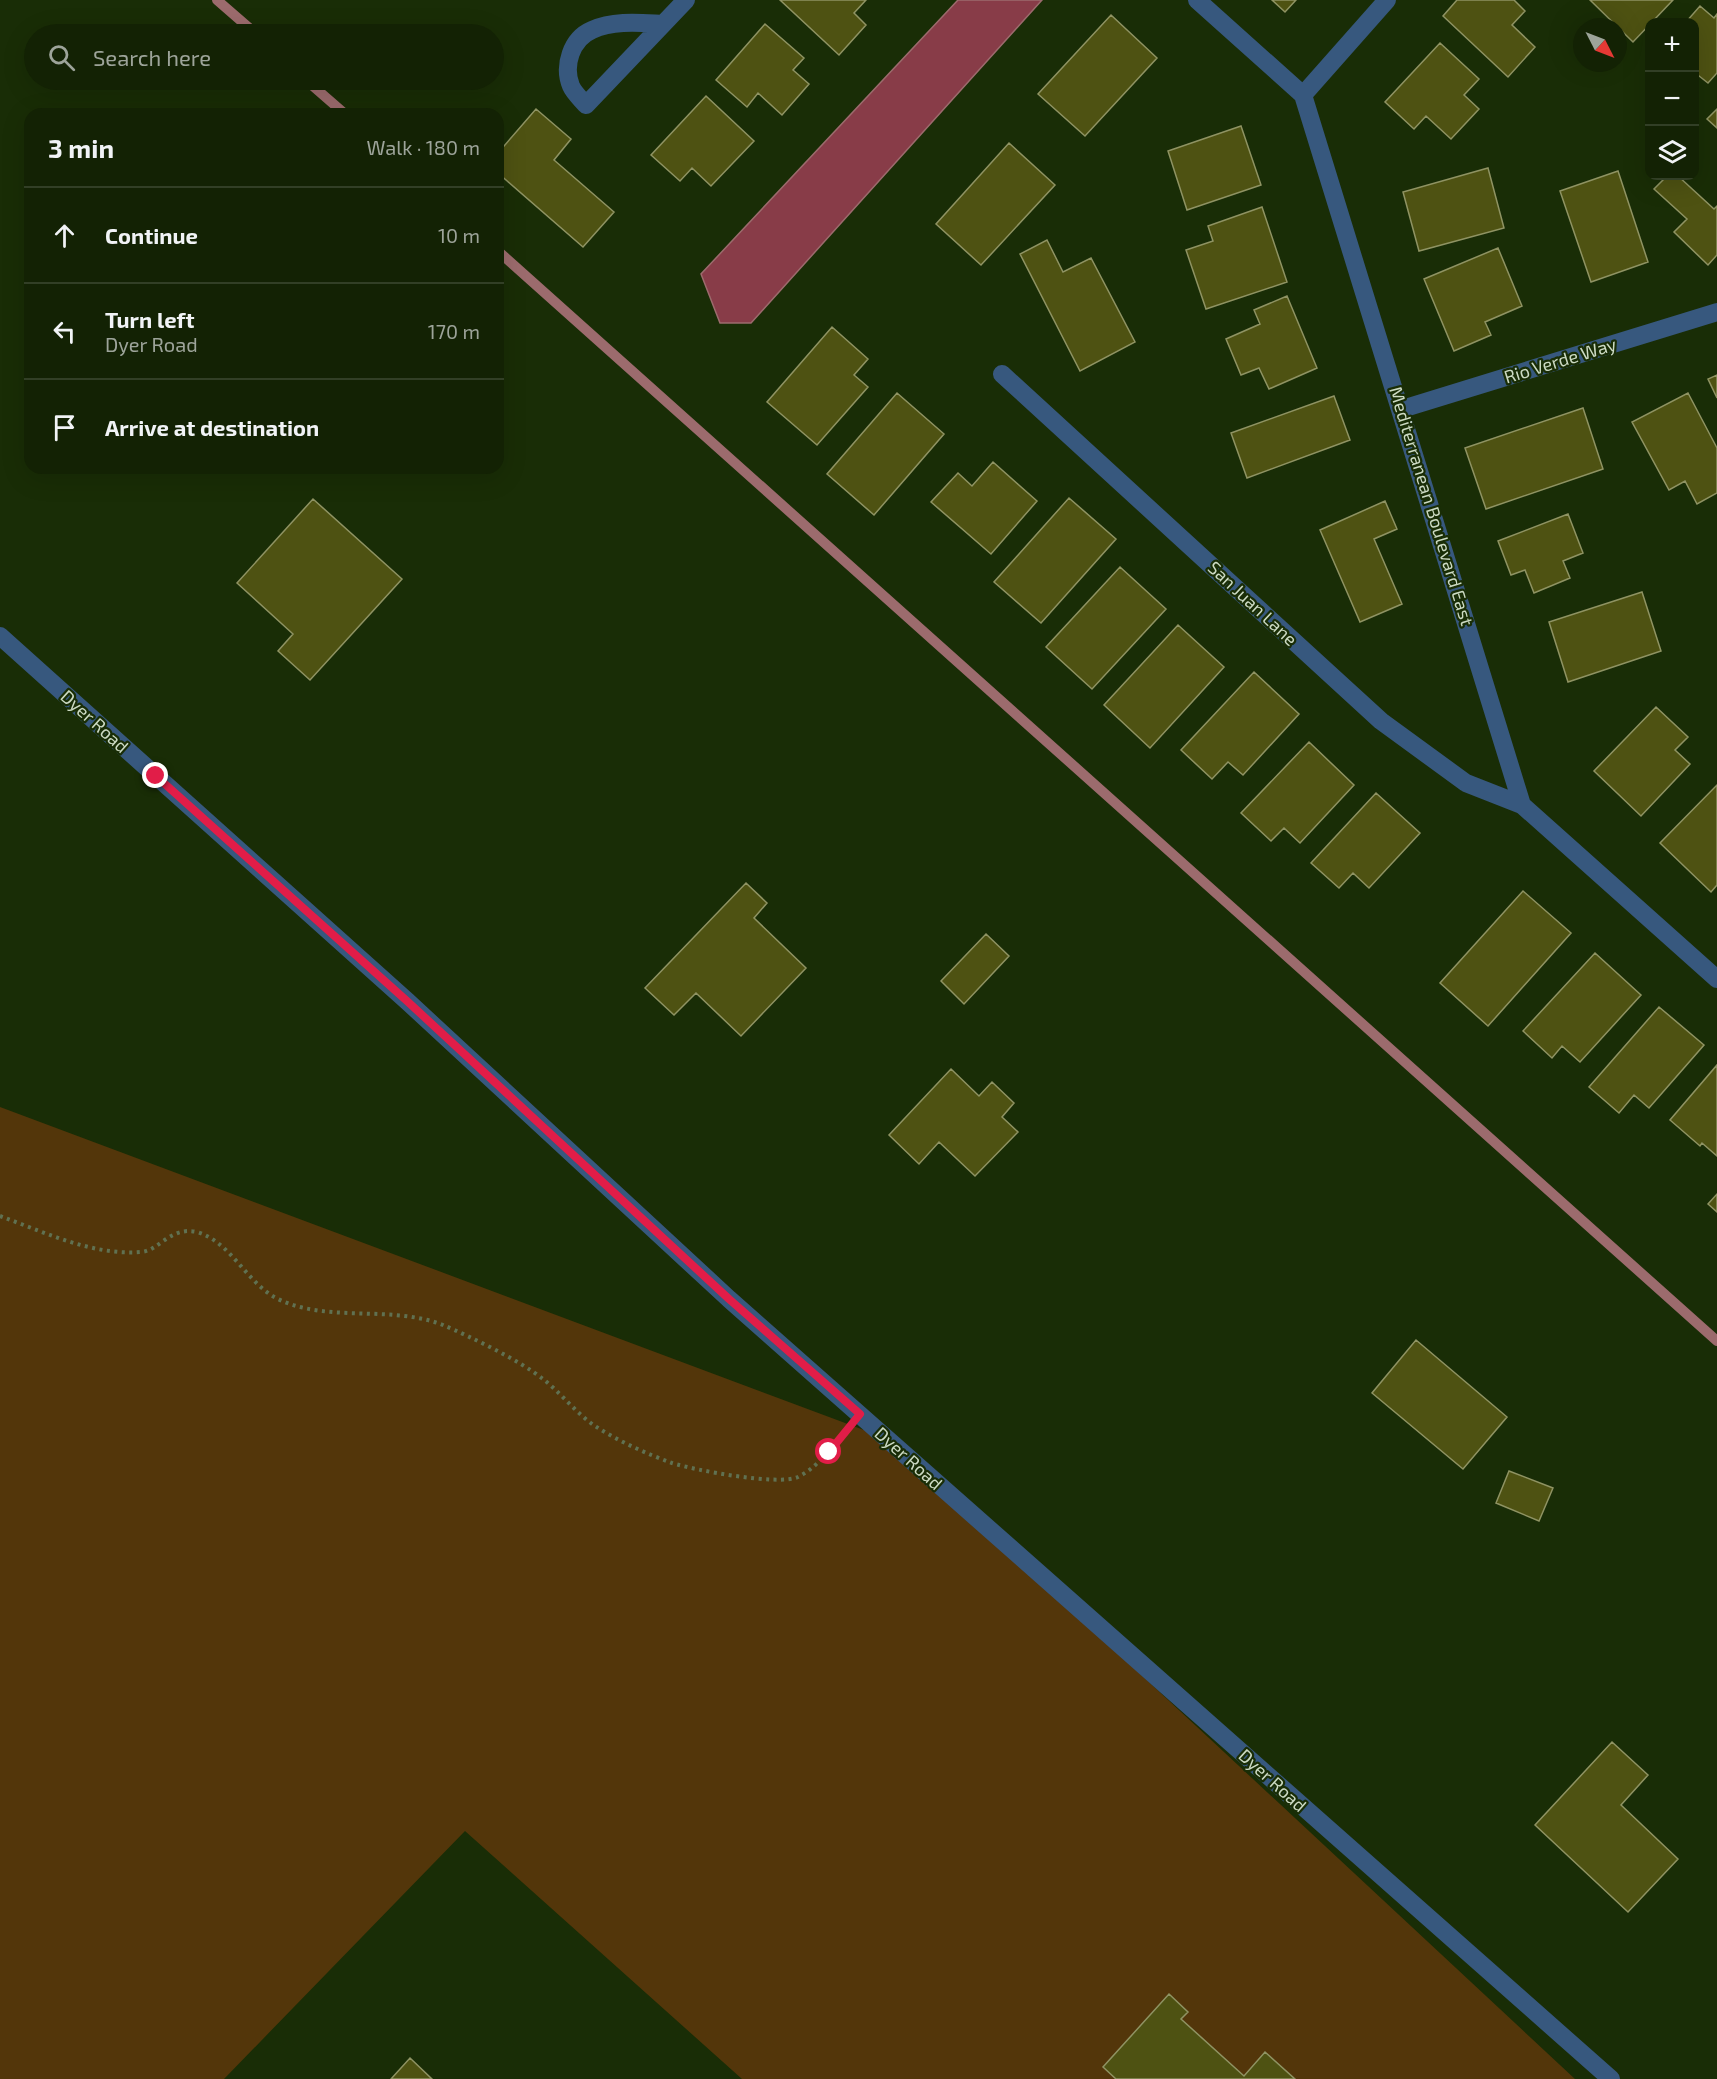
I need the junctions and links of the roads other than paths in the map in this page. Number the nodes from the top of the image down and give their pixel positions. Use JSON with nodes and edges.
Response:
{"nodes":[{"id":1,"x":686,"y":0,"type":"edge"},
{"id":2,"x":1197,"y":0,"type":"edge"},
{"id":3,"x":1387,"y":0,"type":"edge"},
{"id":4,"x":663,"y":24,"type":"junction"},
{"id":5,"x":1303,"y":95,"type":"junction"},
{"id":6,"x":1717,"y":312,"type":"edge"},
{"id":7,"x":1002,"y":374,"type":"dead end"},
{"id":8,"x":1402,"y":409,"type":"junction"},
{"id":9,"x":0,"y":636,"type":"edge"},
{"id":10,"x":1522,"y":805,"type":"junction"},
{"id":11,"x":1717,"y":979,"type":"edge"},
{"id":12,"x":1611,"y":2079,"type":"edge"}],
"edges":[{"from":1,"to":4,"type":"street"},
{"from":2,"to":5,"type":"street"},
{"from":3,"to":5,"type":"street"},
{"from":4,"to":4,"type":"street"},
{"from":5,"to":8,"type":"street","name":"Mediterranean Boulevard East"},
{"from":6,"to":8,"type":"street","name":"Rio Verde Way"},
{"from":7,"to":10,"type":"street","name":"San Juan Lane"},
{"from":8,"to":10,"type":"street","name":"Mediterranean Boulevard East"},
{"from":9,"to":12,"type":"street","name":"Dyer Road"},
{"from":10,"to":11,"type":"street"}]}
